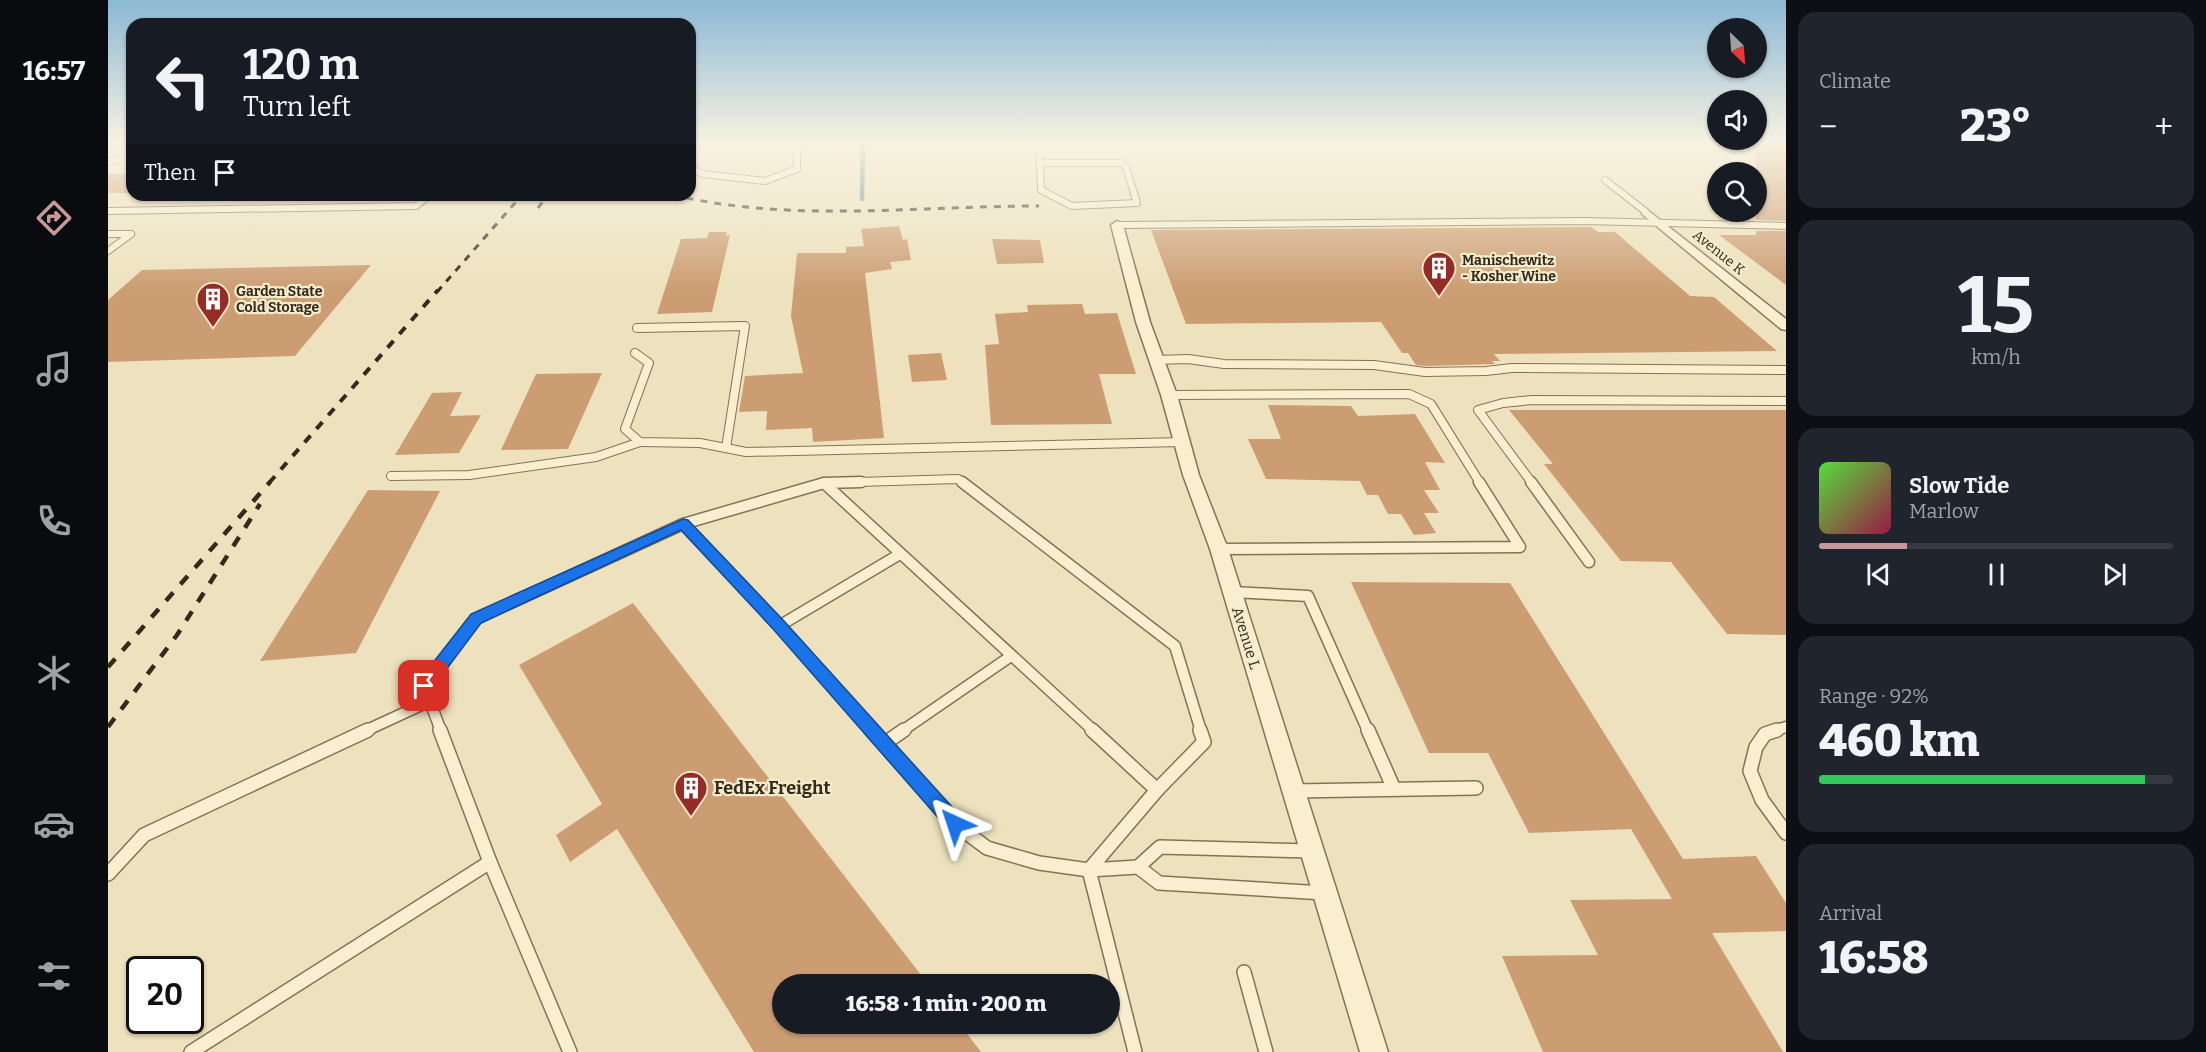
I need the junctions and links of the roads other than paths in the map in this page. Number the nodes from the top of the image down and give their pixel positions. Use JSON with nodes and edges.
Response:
{"nodes":[{"id":1,"x":1045,"y":192,"type":"edge"},
{"id":2,"x":1134,"y":192,"type":"edge"},
{"id":3,"x":1620,"y":192,"type":"edge"},
{"id":4,"x":422,"y":201,"type":"edge"},
{"id":5,"x":108,"y":211,"type":"edge"},
{"id":6,"x":1646,"y":212,"type":"joint"},
{"id":7,"x":1660,"y":224,"type":"junction"},
{"id":8,"x":1117,"y":225,"type":"joint"},
{"id":9,"x":1786,"y":226,"type":"edge"},
{"id":10,"x":108,"y":234,"type":"edge"},
{"id":11,"x":108,"y":251,"type":"edge"},
{"id":12,"x":1783,"y":322,"type":"edge"},
{"id":13,"x":637,"y":328,"type":"dead end"},
{"id":14,"x":635,"y":353,"type":"dead end"},
{"id":15,"x":1155,"y":360,"type":"junction"},
{"id":16,"x":1786,"y":370,"type":"edge"},
{"id":17,"x":1168,"y":395,"type":"junction"},
{"id":18,"x":1786,"y":401,"type":"edge"},
{"id":19,"x":640,"y":442,"type":"junction"},
{"id":20,"x":1182,"y":442,"type":"junction"},
{"id":21,"x":726,"y":448,"type":"junction"},
{"id":22,"x":392,"y":476,"type":"dead end"},
{"id":23,"x":824,"y":483,"type":"junction"},
{"id":24,"x":683,"y":524,"type":"junction"},
{"id":25,"x":1219,"y":549,"type":"junction"},
{"id":26,"x":900,"y":554,"type":"junction"},
{"id":27,"x":1589,"y":562,"type":"dead end"},
{"id":28,"x":1232,"y":592,"type":"junction"},
{"id":29,"x":779,"y":626,"type":"junction"},
{"id":30,"x":1011,"y":656,"type":"junction"},
{"id":31,"x":430,"y":701,"type":"junction"},
{"id":32,"x":1786,"y":727,"type":"edge"},
{"id":33,"x":884,"y":744,"type":"junction"},
{"id":34,"x":1476,"y":788,"type":"dead end"},
{"id":35,"x":1394,"y":789,"type":"junction"},
{"id":36,"x":1156,"y":790,"type":"junction"},
{"id":37,"x":1294,"y":790,"type":"junction"},
{"id":38,"x":1786,"y":833,"type":"edge"},
{"id":39,"x":1312,"y":851,"type":"junction"},
{"id":40,"x":490,"y":862,"type":"junction"},
{"id":41,"x":1138,"y":867,"type":"junction"},
{"id":42,"x":1089,"y":870,"type":"junction"},
{"id":43,"x":108,"y":874,"type":"edge"},
{"id":44,"x":1324,"y":893,"type":"junction"},
{"id":45,"x":1244,"y":972,"type":"dead end"},
{"id":46,"x":191,"y":1052,"type":"edge"},
{"id":47,"x":570,"y":1052,"type":"edge"},
{"id":48,"x":1135,"y":1052,"type":"edge"},
{"id":49,"x":1266,"y":1052,"type":"edge"},
{"id":50,"x":1369,"y":1052,"type":"edge"}],
"edges":[{"from":1,"to":2,"type":"lane"},
{"from":3,"to":6,"type":"lane","name":"Avenue K"},
{"from":4,"to":5,"type":"lane"},
{"from":6,"to":7,"type":"street","name":"Avenue K"},
{"from":7,"to":8,"type":"lane"},
{"from":7,"to":9,"type":"lane"},
{"from":7,"to":12,"type":"street","name":"Avenue K"},
{"from":8,"to":15,"type":"street","name":"Avenue L"},
{"from":10,"to":11,"type":"lane"},
{"from":13,"to":21,"type":"lane"},
{"from":14,"to":19,"type":"lane"},
{"from":15,"to":16,"type":"lane"},
{"from":15,"to":17,"type":"street","name":"Avenue L"},
{"from":17,"to":20,"type":"street","name":"Avenue L"},
{"from":17,"to":25,"type":"lane"},
{"from":18,"to":27,"type":"lane"},
{"from":19,"to":21,"type":"lane"},
{"from":19,"to":22,"type":"lane"},
{"from":20,"to":21,"type":"lane"},
{"from":20,"to":25,"type":"street","name":"Avenue L"},
{"from":23,"to":24,"type":"lane"},
{"from":23,"to":26,"type":"lane"},
{"from":23,"to":36,"type":"lane"},
{"from":24,"to":29,"type":"lane"},
{"from":24,"to":31,"type":"lane"},
{"from":25,"to":28,"type":"street","name":"Avenue L"},
{"from":26,"to":29,"type":"lane"},
{"from":26,"to":30,"type":"lane"},
{"from":28,"to":35,"type":"lane"},
{"from":28,"to":37,"type":"street","name":"Avenue L"},
{"from":29,"to":33,"type":"lane"},
{"from":30,"to":33,"type":"lane"},
{"from":30,"to":36,"type":"lane"},
{"from":31,"to":40,"type":"lane"},
{"from":31,"to":43,"type":"lane"},
{"from":32,"to":38,"type":"lane"},
{"from":33,"to":42,"type":"lane"},
{"from":34,"to":35,"type":"lane"},
{"from":35,"to":37,"type":"lane"},
{"from":36,"to":42,"type":"lane"},
{"from":37,"to":39,"type":"street","name":"Avenue L"},
{"from":39,"to":41,"type":"lane"},
{"from":39,"to":44,"type":"street","name":"Avenue L"},
{"from":40,"to":46,"type":"lane"},
{"from":40,"to":47,"type":"lane"},
{"from":41,"to":42,"type":"lane"},
{"from":41,"to":44,"type":"lane"},
{"from":42,"to":48,"type":"lane"},
{"from":44,"to":50,"type":"street","name":"Avenue L"},
{"from":45,"to":49,"type":"lane"}]}
